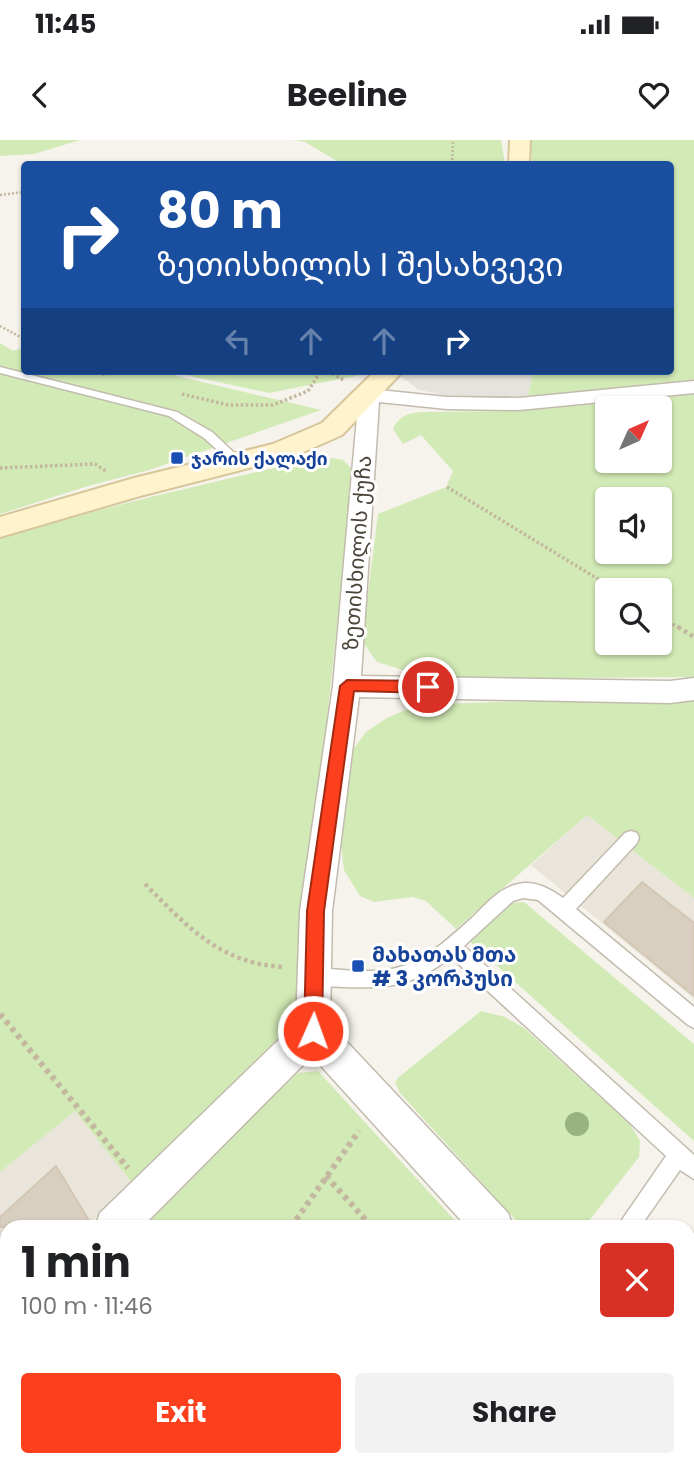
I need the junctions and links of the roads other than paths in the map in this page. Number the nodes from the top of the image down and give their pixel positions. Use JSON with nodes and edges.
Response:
{"nodes":[{"id":1,"x":520,"y":140,"type":"edge"},
{"id":2,"x":519,"y":161,"type":"edge"},
{"id":3,"x":0,"y":370,"type":"edge"},
{"id":4,"x":386,"y":375,"type":"edge"},
{"id":5,"x":694,"y":387,"type":"edge"},
{"id":6,"x":369,"y":395,"type":"junction"},
{"id":7,"x":238,"y":463,"type":"junction"},
{"id":8,"x":0,"y":527,"type":"edge"},
{"id":9,"x":347,"y":686,"type":"junction"},
{"id":10,"x":694,"y":689,"type":"edge"},
{"id":11,"x":631,"y":838,"type":"dead end"},
{"id":12,"x":564,"y":909,"type":"junction"},
{"id":13,"x":450,"y":945,"type":"junction"},
{"id":14,"x":315,"y":970,"type":"junction"},
{"id":15,"x":694,"y":1019,"type":"edge"},
{"id":16,"x":313,"y":1031,"type":"junction"},
{"id":17,"x":687,"y":1162,"type":"edge"},
{"id":18,"x":121,"y":1220,"type":"edge"},
{"id":19,"x":487,"y":1220,"type":"edge"},
{"id":20,"x":633,"y":1220,"type":"edge"}],
"edges":[{"from":1,"to":2,"type":"main road"},
{"from":3,"to":7,"type":"lane"},
{"from":4,"to":6,"type":"main road"},
{"from":5,"to":6,"type":"street"},
{"from":6,"to":7,"type":"main road"},
{"from":6,"to":9,"type":"street","name":"ზეთისხილის ქუჩა"},
{"from":7,"to":8,"type":"main road"},
{"from":9,"to":10,"type":"street"},
{"from":9,"to":14,"type":"street","name":"ზეთისხილის ქუჩა"},
{"from":11,"to":12,"type":"lane"},
{"from":12,"to":13,"type":"lane"},
{"from":12,"to":15,"type":"lane"},
{"from":13,"to":14,"type":"lane"},
{"from":13,"to":17,"type":"lane"},
{"from":14,"to":16,"type":"street","name":"ზეთისხილის ქუჩა"},
{"from":16,"to":18,"type":"street"},
{"from":16,"to":19,"type":"street"},
{"from":17,"to":20,"type":"lane"}]}
